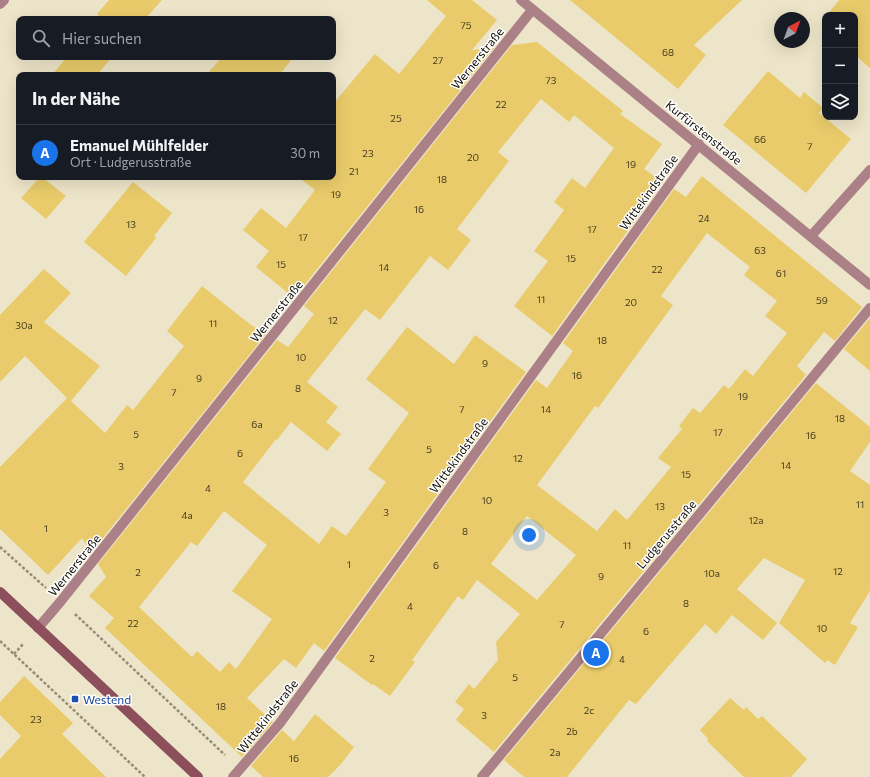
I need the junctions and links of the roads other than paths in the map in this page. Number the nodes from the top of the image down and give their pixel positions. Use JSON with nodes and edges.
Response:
{"nodes":[{"id":1,"x":4,"y":0,"type":"edge"},
{"id":2,"x":521,"y":0,"type":"edge"},
{"id":3,"x":0,"y":4,"type":"edge"},
{"id":4,"x":532,"y":10,"type":"junction"},
{"id":5,"x":699,"y":144,"type":"junction"},
{"id":6,"x":870,"y":170,"type":"edge"},
{"id":7,"x":811,"y":236,"type":"junction"},
{"id":8,"x":870,"y":285,"type":"edge"},
{"id":9,"x":870,"y":308,"type":"edge"},
{"id":10,"x":0,"y":592,"type":"edge"},
{"id":11,"x":38,"y":628,"type":"junction"},
{"id":12,"x":237,"y":773,"type":"edge"},
{"id":13,"x":198,"y":777,"type":"edge"},
{"id":14,"x":482,"y":777,"type":"edge"}],
"edges":[{"from":1,"to":3,"type":"street"},
{"from":2,"to":4,"type":"street","name":"Kurfürstenstraße"},
{"from":4,"to":5,"type":"street","name":"Kurfürstenstraße"},
{"from":4,"to":11,"type":"street","name":"Wernerstraße"},
{"from":5,"to":7,"type":"street","name":"Kurfürstenstraße"},
{"from":5,"to":12,"type":"street","name":"Wittekindstraße"},
{"from":6,"to":7,"type":"street"},
{"from":7,"to":8,"type":"street","name":"Kurfürstenstraße"},
{"from":9,"to":14,"type":"street","name":"Ludgerusstraße"},
{"from":10,"to":11,"type":"main road"},
{"from":11,"to":13,"type":"main road"}]}
